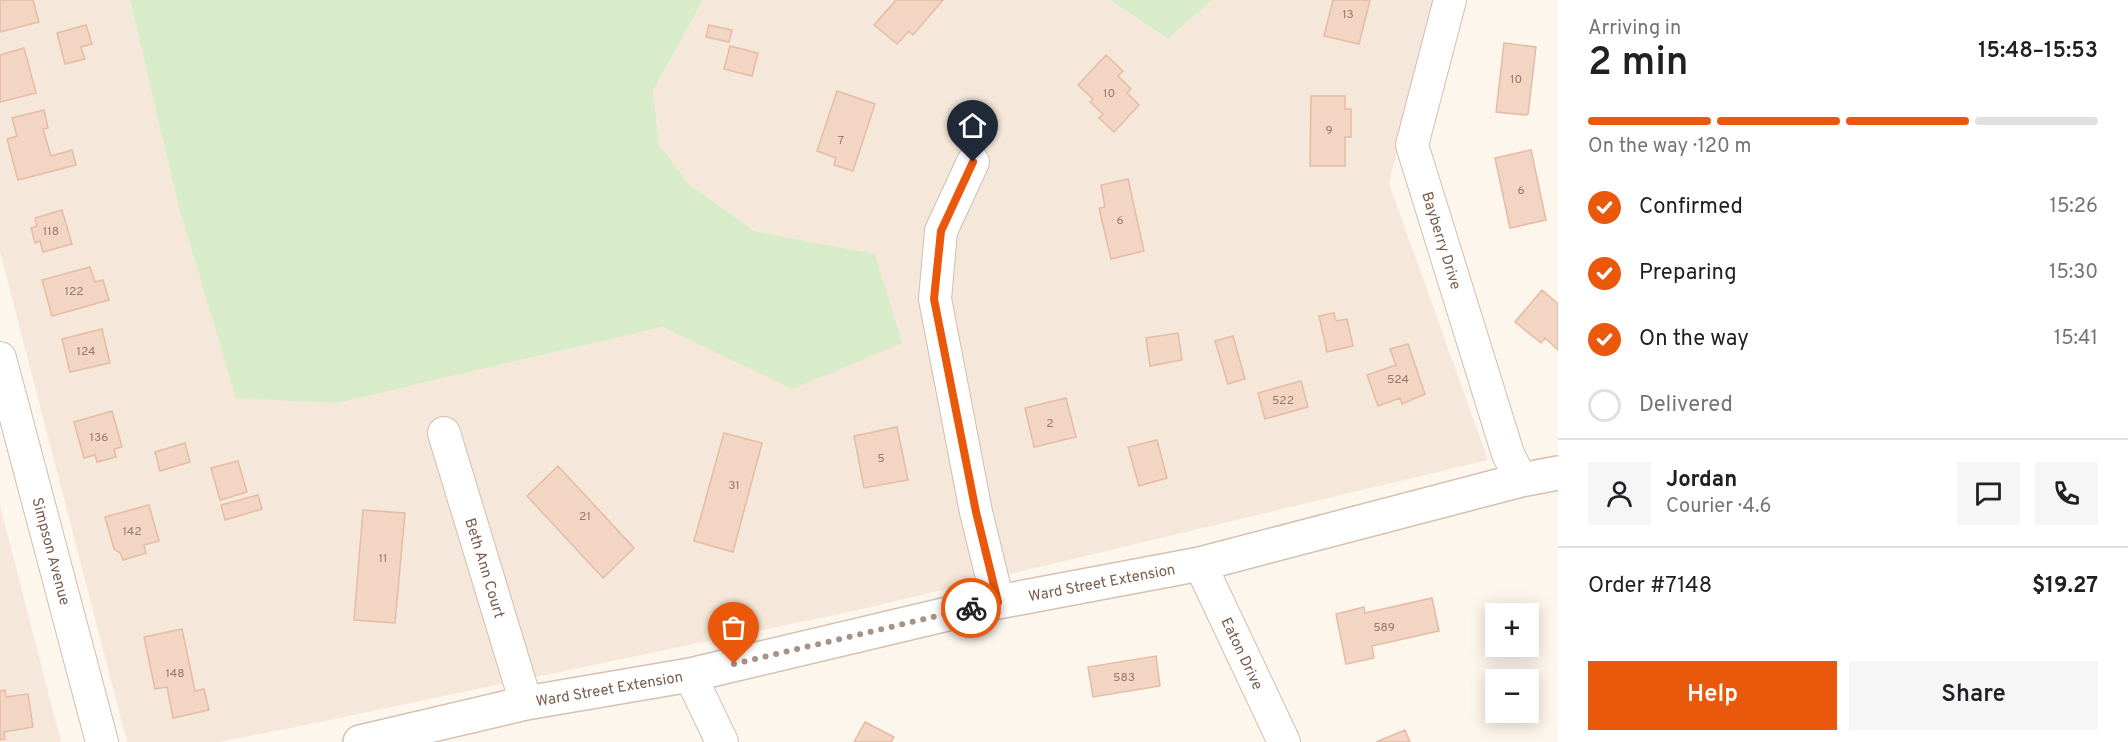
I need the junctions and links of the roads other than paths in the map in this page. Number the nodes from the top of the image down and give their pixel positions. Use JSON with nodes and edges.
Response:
{"nodes":[{"id":1,"x":1450,"y":0,"type":"edge"},
{"id":2,"x":973,"y":162,"type":"dead end"},
{"id":3,"x":0,"y":358,"type":"edge"},
{"id":4,"x":444,"y":433,"type":"dead end"},
{"id":5,"x":1558,"y":473,"type":"edge"},
{"id":6,"x":1521,"y":480,"type":"junction"},
{"id":7,"x":1200,"y":564,"type":"junction"},
{"id":8,"x":998,"y":602,"type":"junction"},
{"id":9,"x":690,"y":675,"type":"junction"},
{"id":10,"x":526,"y":704,"type":"junction"},
{"id":11,"x":432,"y":734,"type":"edge"},
{"id":12,"x":102,"y":742,"type":"edge"},
{"id":13,"x":360,"y":742,"type":"edge"},
{"id":14,"x":722,"y":742,"type":"edge"},
{"id":15,"x":1284,"y":742,"type":"edge"}],
"edges":[{"from":1,"to":6,"type":"street","name":"Bayberry Drive"},
{"from":2,"to":8,"type":"street"},
{"from":3,"to":12,"type":"street","name":"Simpson Avenue"},
{"from":4,"to":10,"type":"street","name":"Beth Ann Court"},
{"from":5,"to":6,"type":"street","name":"Ward Street Extension"},
{"from":6,"to":7,"type":"street","name":"Ward Street Extension"},
{"from":7,"to":8,"type":"street","name":"Ward Street Extension"},
{"from":7,"to":15,"type":"street","name":"Eaton Drive"},
{"from":8,"to":9,"type":"street","name":"Ward Street Extension"},
{"from":9,"to":10,"type":"street","name":"Ward Street Extension"},
{"from":9,"to":14,"type":"street"},
{"from":10,"to":11,"type":"street","name":"Ward Street Extension"},
{"from":11,"to":13,"type":"street","name":"Ward Street Extension"}]}
